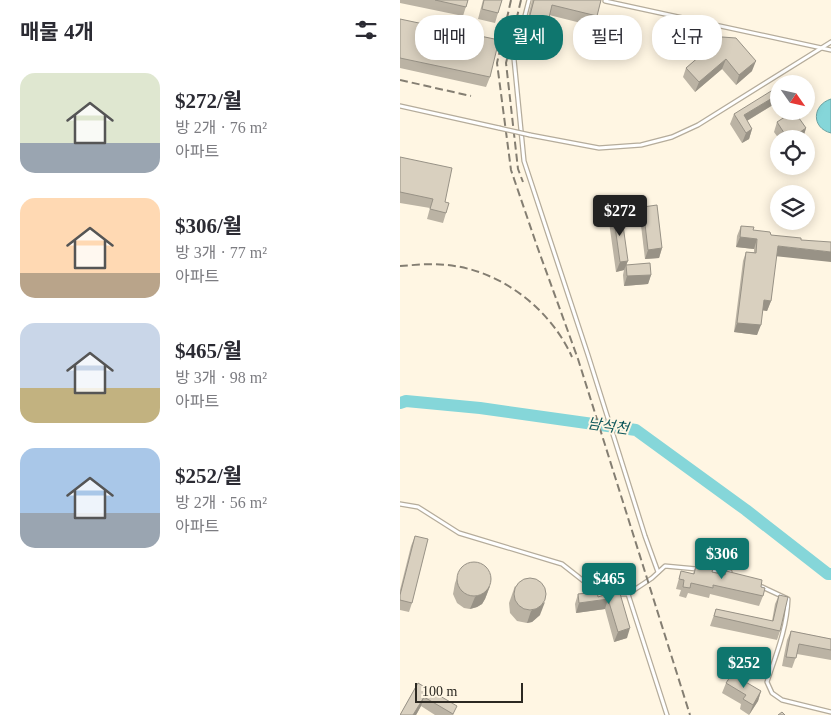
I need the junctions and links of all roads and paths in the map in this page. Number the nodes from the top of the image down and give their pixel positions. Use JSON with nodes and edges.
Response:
{"nodes":[{"id":1,"x":529,"y":0,"type":"edge"},
{"id":2,"x":605,"y":1,"type":"edge"},
{"id":3,"x":831,"y":42,"type":"edge"},
{"id":4,"x":822,"y":48,"type":"junction"},
{"id":5,"x":831,"y":50,"type":"edge"},
{"id":6,"x":400,"y":106,"type":"edge"},
{"id":7,"x":400,"y":504,"type":"edge"},
{"id":8,"x":658,"y":572,"type":"junction"},
{"id":9,"x":730,"y":572,"type":"edge"},
{"id":10,"x":755,"y":584,"type":"edge"},
{"id":11,"x":628,"y":594,"type":"junction"},
{"id":12,"x":831,"y":712,"type":"edge"},
{"id":13,"x":667,"y":715,"type":"edge"}],
"edges":[{"from":1,"to":8,"type":"lane"},
{"from":2,"to":4,"type":"lane"},
{"from":3,"to":4,"type":"lane"},
{"from":4,"to":5,"type":"lane"},
{"from":4,"to":6,"type":"lane","bridge":true},
{"from":7,"to":11,"type":"lane"},
{"from":8,"to":9,"type":"lane"},
{"from":8,"to":11,"type":"lane"},
{"from":10,"to":12,"type":"lane"},
{"from":11,"to":13,"type":"lane"}]}
